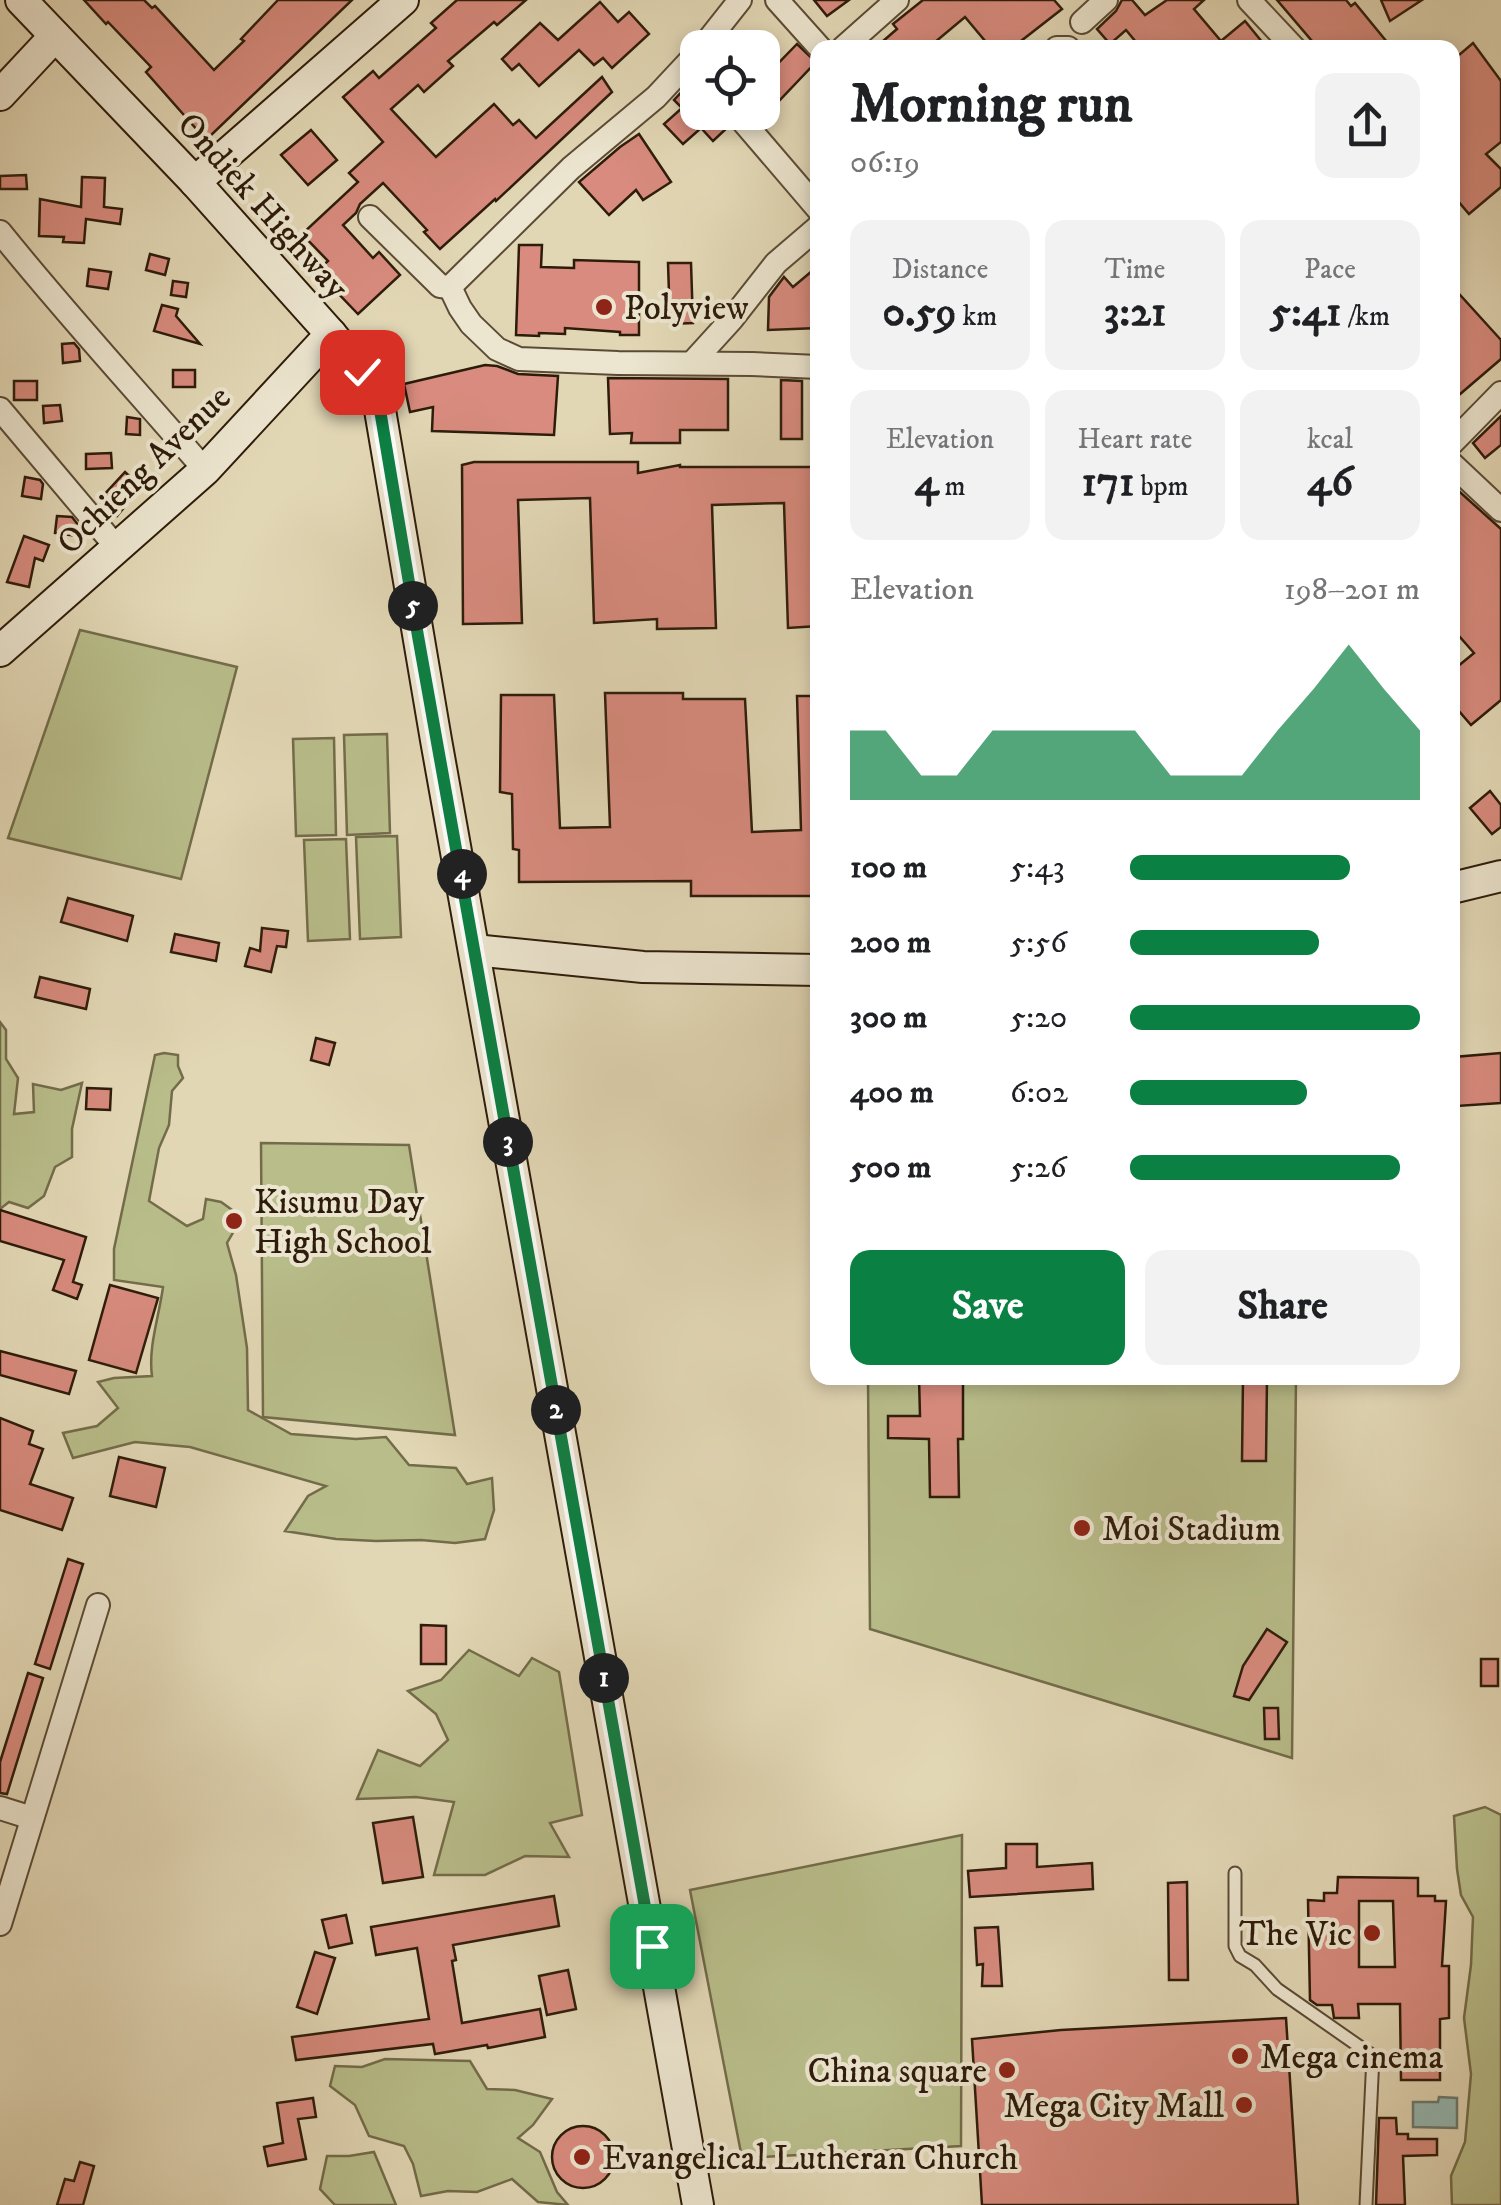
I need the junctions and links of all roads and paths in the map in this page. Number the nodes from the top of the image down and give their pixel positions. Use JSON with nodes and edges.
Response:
{"nodes":[{"id":1,"x":22,"y":0,"type":"edge"},
{"id":2,"x":403,"y":0,"type":"edge"},
{"id":3,"x":740,"y":0,"type":"edge"},
{"id":4,"x":777,"y":0,"type":"edge"},
{"id":5,"x":897,"y":0,"type":"edge"},
{"id":6,"x":1106,"y":0,"type":"edge"},
{"id":7,"x":1249,"y":0,"type":"edge"},
{"id":8,"x":1082,"y":22,"type":"dead end"},
{"id":9,"x":717,"y":30,"type":"edge"},
{"id":10,"x":55,"y":36,"type":"junction"},
{"id":11,"x":813,"y":40,"type":"edge"},
{"id":12,"x":852,"y":40,"type":"edge"},
{"id":13,"x":1286,"y":40,"type":"edge"},
{"id":14,"x":680,"y":74,"type":"edge"},
{"id":15,"x":0,"y":95,"type":"edge"},
{"id":16,"x":751,"y":130,"type":"edge"},
{"id":17,"x":195,"y":182,"type":"junction"},
{"id":18,"x":810,"y":200,"type":"edge"},
{"id":19,"x":370,"y":216,"type":"dead end"},
{"id":20,"x":810,"y":234,"type":"edge"},
{"id":21,"x":2,"y":238,"type":"edge"},
{"id":22,"x":450,"y":287,"type":"junction"},
{"id":23,"x":331,"y":334,"type":"junction"},
{"id":24,"x":692,"y":364,"type":"junction"},
{"id":25,"x":810,"y":367,"type":"edge"},
{"id":26,"x":1501,"y":392,"type":"edge"},
{"id":27,"x":0,"y":410,"type":"edge"},
{"id":28,"x":1460,"y":434,"type":"edge"},
{"id":29,"x":205,"y":470,"type":"junction"},
{"id":30,"x":1460,"y":472,"type":"edge"},
{"id":31,"x":1501,"y":510,"type":"edge"},
{"id":32,"x":118,"y":549,"type":"junction"},
{"id":33,"x":0,"y":651,"type":"edge"},
{"id":34,"x":1501,"y":876,"type":"edge"},
{"id":35,"x":1460,"y":886,"type":"edge"},
{"id":36,"x":474,"y":950,"type":"junction"},
{"id":37,"x":810,"y":970,"type":"edge"},
{"id":38,"x":98,"y":1605,"type":"dead end"},
{"id":39,"x":0,"y":1808,"type":"edge"},
{"id":40,"x":32,"y":1818,"type":"junction"},
{"id":41,"x":1236,"y":1873,"type":"dead end"},
{"id":42,"x":0,"y":1924,"type":"edge"},
{"id":43,"x":698,"y":2205,"type":"edge"},
{"id":44,"x":1366,"y":2205,"type":"edge"}],
"edges":[{"from":1,"to":10,"type":"main road","name":"Ondiek Highway"},
{"from":2,"to":17,"type":"main road"},
{"from":3,"to":9,"type":"street"},
{"from":4,"to":11,"type":"street"},
{"from":5,"to":12,"type":"street"},
{"from":6,"to":8,"type":"street"},
{"from":7,"to":13,"type":"street"},
{"from":10,"to":15,"type":"main road"},
{"from":10,"to":17,"type":"main road","name":"Ondiek Highway"},
{"from":14,"to":22,"type":"street"},
{"from":16,"to":18,"type":"street"},
{"from":17,"to":23,"type":"main road","name":"Ondiek Highway"},
{"from":19,"to":22,"type":"street"},
{"from":20,"to":24,"type":"street"},
{"from":21,"to":29,"type":"street"},
{"from":22,"to":24,"type":"street"},
{"from":23,"to":29,"type":"main road","name":"Ochieng Avenue"},
{"from":23,"to":36,"type":"main road","name":"Ondiek Highway"},
{"from":24,"to":25,"type":"street"},
{"from":26,"to":28,"type":"street"},
{"from":27,"to":32,"type":"street"},
{"from":29,"to":32,"type":"main road","name":"Ochieng Avenue"},
{"from":30,"to":31,"type":"street"},
{"from":32,"to":33,"type":"main road","name":"Ochieng Avenue"},
{"from":34,"to":35,"type":"main road"},
{"from":36,"to":37,"type":"main road"},
{"from":36,"to":43,"type":"main road","name":"Ondiek Highway"},
{"from":38,"to":40,"type":"street"},
{"from":39,"to":40,"type":"street"},
{"from":40,"to":42,"type":"street"},
{"from":41,"to":44,"type":"lane"}]}
